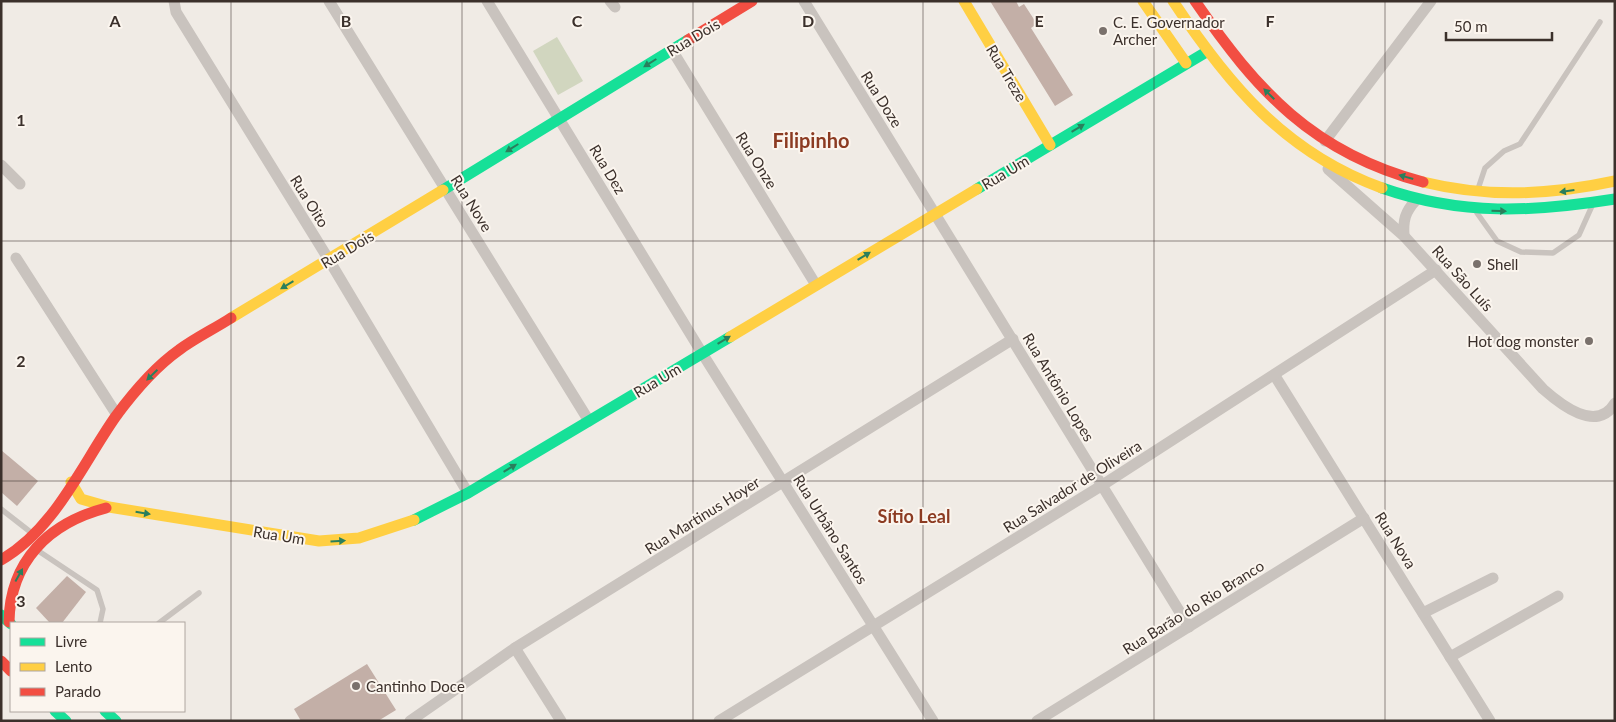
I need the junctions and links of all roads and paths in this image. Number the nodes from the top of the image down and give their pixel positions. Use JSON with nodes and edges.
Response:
{"nodes":[{"id":1,"x":174,"y":1,"type":"edge"},
{"id":2,"x":329,"y":1,"type":"edge"},
{"id":3,"x":487,"y":1,"type":"edge"},
{"id":4,"x":751,"y":1,"type":"edge"},
{"id":5,"x":804,"y":1,"type":"edge"},
{"id":6,"x":964,"y":1,"type":"edge"},
{"id":7,"x":1143,"y":1,"type":"edge"},
{"id":8,"x":1173,"y":1,"type":"edge"},
{"id":9,"x":1195,"y":1,"type":"edge"},
{"id":10,"x":1431,"y":1,"type":"edge"},
{"id":11,"x":1600,"y":22,"type":"dead end"},
{"id":12,"x":672,"y":50,"type":"junction"},
{"id":13,"x":1208,"y":51,"type":"junction"},
{"id":14,"x":1186,"y":63,"type":"junction"},
{"id":15,"x":559,"y":119,"type":"junction"},
{"id":16,"x":1324,"y":141,"type":"junction"},
{"id":17,"x":1050,"y":145,"type":"junction"},
{"id":18,"x":1311,"y":154,"type":"junction"},
{"id":19,"x":1,"y":165,"type":"edge"},
{"id":20,"x":1615,"y":181,"type":"edge"},
{"id":21,"x":20,"y":184,"type":"dead end"},
{"id":22,"x":446,"y":189,"type":"junction"},
{"id":23,"x":1477,"y":191,"type":"junction"},
{"id":24,"x":1615,"y":199,"type":"edge"},
{"id":25,"x":1416,"y":200,"type":"junction"},
{"id":26,"x":1592,"y":204,"type":"junction"},
{"id":27,"x":1475,"y":210,"type":"junction"},
{"id":28,"x":936,"y":213,"type":"junction"},
{"id":29,"x":1404,"y":236,"type":"junction"},
{"id":30,"x":16,"y":258,"type":"dead end"},
{"id":31,"x":329,"y":260,"type":"junction"},
{"id":32,"x":1436,"y":270,"type":"junction"},
{"id":33,"x":816,"y":285,"type":"junction"},
{"id":34,"x":1013,"y":339,"type":"junction"},
{"id":35,"x":702,"y":353,"type":"junction"},
{"id":36,"x":1275,"y":376,"type":"junction"},
{"id":37,"x":1615,"y":403,"type":"edge"},
{"id":38,"x":117,"y":415,"type":"junction"},
{"id":39,"x":589,"y":421,"type":"junction"},
{"id":40,"x":71,"y":482,"type":"junction"},
{"id":41,"x":784,"y":482,"type":"junction"},
{"id":42,"x":1101,"y":486,"type":"junction"},
{"id":43,"x":468,"y":493,"type":"junction"},
{"id":44,"x":109,"y":507,"type":"junction"},
{"id":45,"x":1,"y":509,"type":"edge"},
{"id":46,"x":1364,"y":518,"type":"junction"},
{"id":47,"x":34,"y":536,"type":"junction"},
{"id":48,"x":37,"y":550,"type":"junction"},
{"id":49,"x":1,"y":560,"type":"edge"},
{"id":50,"x":1493,"y":578,"type":"dead end"},
{"id":51,"x":199,"y":593,"type":"dead end"},
{"id":52,"x":1558,"y":596,"type":"dead end"},
{"id":53,"x":1423,"y":613,"type":"junction"},
{"id":54,"x":7,"y":620,"type":"edge"},
{"id":55,"x":101,"y":622,"type":"edge"},
{"id":56,"x":160,"y":622,"type":"edge"},
{"id":57,"x":873,"y":625,"type":"junction"},
{"id":58,"x":1189,"y":627,"type":"junction"},
{"id":59,"x":515,"y":648,"type":"junction"},
{"id":60,"x":1450,"y":657,"type":"junction"},
{"id":61,"x":56,"y":712,"type":"edge"},
{"id":62,"x":106,"y":712,"type":"edge"},
{"id":63,"x":66,"y":721,"type":"edge"},
{"id":64,"x":116,"y":721,"type":"edge"},
{"id":65,"x":410,"y":721,"type":"edge"},
{"id":66,"x":560,"y":721,"type":"edge"},
{"id":67,"x":719,"y":721,"type":"edge"},
{"id":68,"x":933,"y":721,"type":"edge"},
{"id":69,"x":1037,"y":721,"type":"edge"},
{"id":70,"x":1490,"y":721,"type":"edge"}],
"edges":[{"from":1,"to":31,"type":"street","name":"Rua Oito"},
{"from":2,"to":22,"type":"street","name":"Rua Nove"},
{"from":3,"to":15,"type":"street","name":"Rua Dez"},
{"from":4,"to":12,"type":"main road","name":"Rua Dois"},
{"from":5,"to":28,"type":"street","name":"Rua Doze"},
{"from":6,"to":17,"type":"main road","name":"Rua Treze"},
{"from":7,"to":14,"type":"main road"},
{"from":8,"to":13,"type":"main road"},
{"from":16,"to":9,"type":"main road","one_way":true},
{"from":10,"to":16,"type":"street"},
{"from":11,"to":23,"type":"lane"},
{"from":12,"to":15,"type":"main road","name":"Rua Dois","one_way":true},
{"from":12,"to":33,"type":"street","name":"Rua Onze"},
{"from":13,"to":14,"type":"main road","name":"Rua Um"},
{"from":13,"to":18,"type":"main road"},
{"from":17,"to":14,"type":"main road","name":"Rua Um","one_way":true},
{"from":15,"to":22,"type":"main road","name":"Rua Dois","one_way":true},
{"from":15,"to":35,"type":"street","name":"Rua Dez"},
{"from":23,"to":16,"type":"main road","one_way":true},
{"from":17,"to":28,"type":"main road","name":"Rua Um"},
{"from":18,"to":25,"type":"main road"},
{"from":18,"to":29,"type":"street","name":"Rua São Luís"},
{"from":19,"to":21,"type":"street"},
{"from":20,"to":23,"type":"main road","one_way":true},
{"from":22,"to":31,"type":"main road","name":"Rua Dois"},
{"from":22,"to":39,"type":"street","name":"Rua Nove"},
{"from":24,"to":26,"type":"main road"},
{"from":25,"to":27,"type":"main road"},
{"from":25,"to":29,"type":"street"},
{"from":27,"to":26,"type":"main road","one_way":true},
{"from":26,"to":27,"type":"lane"},
{"from":33,"to":28,"type":"main road","name":"Rua Um","one_way":true},
{"from":28,"to":34,"type":"street","name":"Rua Antônio Lopes"},
{"from":29,"to":32,"type":"street","name":"Rua São Luís"},
{"from":30,"to":38,"type":"street"},
{"from":31,"to":38,"type":"main road","name":"Rua Dois","one_way":true},
{"from":31,"to":43,"type":"street","name":"Rua Oito"},
{"from":32,"to":36,"type":"street","name":"Rua Salvador de Oliveira"},
{"from":32,"to":37,"type":"street","name":"Rua São Luís"},
{"from":35,"to":33,"type":"main road","name":"Rua Um","one_way":true},
{"from":34,"to":41,"type":"street","name":"Rua Martinus Hoyer"},
{"from":34,"to":42,"type":"street","name":"Rua Antônio Lopes"},
{"from":35,"to":39,"type":"main road","name":"Rua Um"},
{"from":35,"to":41,"type":"street","name":"Rua Urbâno Santos"},
{"from":36,"to":42,"type":"street","name":"Rua Salvador de Oliveira"},
{"from":36,"to":46,"type":"street","name":"Rua Nova"},
{"from":38,"to":40,"type":"main road","name":"Rua Dois"},
{"from":43,"to":39,"type":"main road","name":"Rua Um","one_way":true},
{"from":40,"to":44,"type":"main road","name":"Rua Um"},
{"from":40,"to":47,"type":"main road","name":"Rua Dois"},
{"from":41,"to":57,"type":"street","name":"Rua Urbâno Santos"},
{"from":41,"to":59,"type":"street","name":"Rua Martinus Hoyer"},
{"from":42,"to":57,"type":"street","name":"Rua Salvador de Oliveira"},
{"from":42,"to":58,"type":"street","name":"Rua Antônio Lopes"},
{"from":44,"to":43,"type":"main road","name":"Rua Um","one_way":true},
{"from":44,"to":48,"type":"main road"},
{"from":45,"to":47,"type":"lane"},
{"from":46,"to":53,"type":"street","name":"Rua Nova"},
{"from":46,"to":58,"type":"street","name":"Rua Barão do Rio Branco"},
{"from":47,"to":49,"type":"main road","name":"Rua Dois"},
{"from":54,"to":48,"type":"main road","one_way":true},
{"from":48,"to":55,"type":"lane"},
{"from":50,"to":53,"type":"street"},
{"from":51,"to":56,"type":"lane"},
{"from":52,"to":60,"type":"street"},
{"from":53,"to":60,"type":"street","name":"Rua Nova"},
{"from":57,"to":67,"type":"street","name":"Rua Salvador de Oliveira"},
{"from":57,"to":68,"type":"street","name":"Rua Urbâno Santos"},
{"from":58,"to":69,"type":"street","name":"Rua Barão do Rio Branco"},
{"from":59,"to":65,"type":"street","name":"Rua Martinus Hoyer"},
{"from":59,"to":66,"type":"street"},
{"from":60,"to":70,"type":"street","name":"Rua Nova"},
{"from":61,"to":63,"type":"main road"},
{"from":62,"to":64,"type":"main road"}]}
